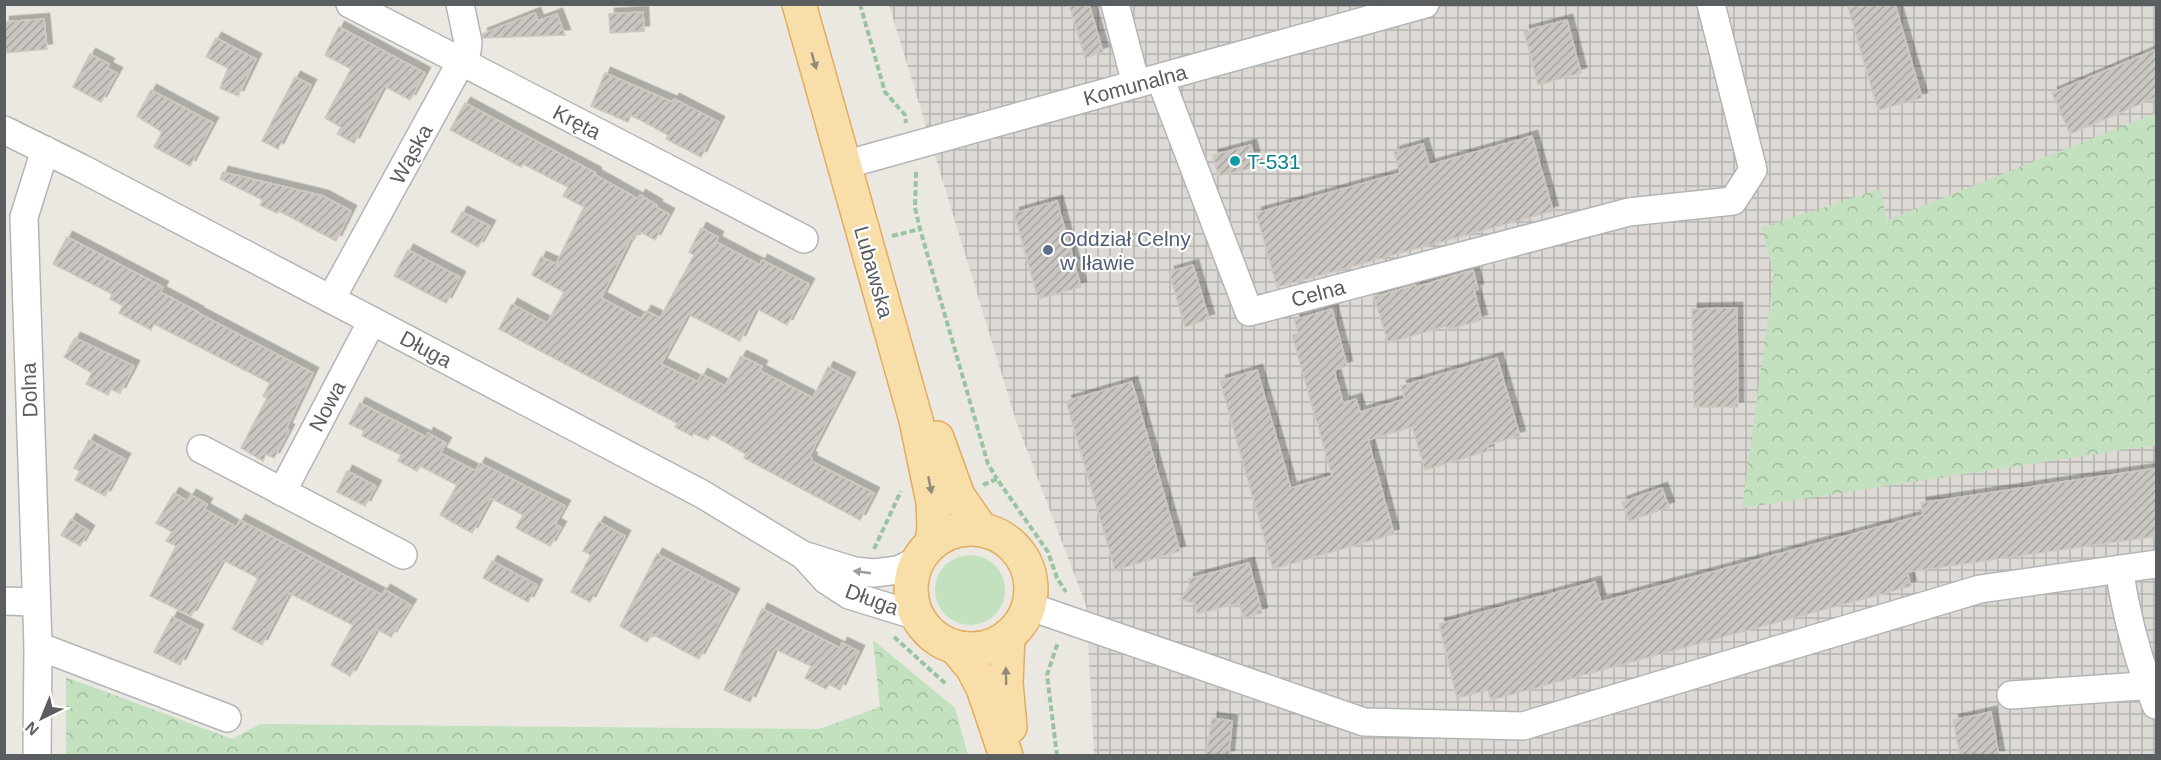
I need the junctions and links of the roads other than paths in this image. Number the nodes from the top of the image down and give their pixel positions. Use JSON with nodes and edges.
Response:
{"nodes":[{"id":1,"x":350,"y":4,"type":"edge"},
{"id":2,"x":460,"y":4,"type":"edge"},
{"id":3,"x":799,"y":4,"type":"edge"},
{"id":4,"x":821,"y":4,"type":"edge"},
{"id":5,"x":1115,"y":4,"type":"edge"},
{"id":6,"x":1425,"y":4,"type":"edge"},
{"id":7,"x":1711,"y":4,"type":"edge"},
{"id":8,"x":461,"y":63,"type":"junction"},
{"id":9,"x":1148,"y":81,"type":"junction"},
{"id":10,"x":4,"y":130,"type":"edge"},
{"id":11,"x":45,"y":150,"type":"junction"},
{"id":12,"x":4,"y":151,"type":"edge"},
{"id":13,"x":855,"y":162,"type":"junction"},
{"id":14,"x":804,"y":239,"type":"dead end"},
{"id":15,"x":331,"y":299,"type":"junction"},
{"id":16,"x":372,"y":321,"type":"junction"},
{"id":17,"x":201,"y":449,"type":"dead end"},
{"id":18,"x":282,"y":492,"type":"junction"},
{"id":19,"x":945,"y":499,"type":"junction"},
{"id":20,"x":981,"y":530,"type":"junction"},
{"id":21,"x":925,"y":551,"type":"junction"},
{"id":22,"x":403,"y":555,"type":"dead end"},
{"id":23,"x":803,"y":555,"type":"junction"},
{"id":24,"x":2157,"y":564,"type":"edge"},
{"id":25,"x":2120,"y":569,"type":"junction"},
{"id":26,"x":4,"y":600,"type":"edge"},
{"id":27,"x":35,"y":602,"type":"junction"},
{"id":28,"x":1028,"y":606,"type":"junction"},
{"id":29,"x":917,"y":616,"type":"junction"},
{"id":30,"x":1008,"y":636,"type":"junction"},
{"id":31,"x":38,"y":646,"type":"junction"},
{"id":32,"x":955,"y":646,"type":"junction"},
{"id":33,"x":2154,"y":692,"type":"edge"},
{"id":34,"x":2011,"y":695,"type":"dead end"},
{"id":35,"x":227,"y":718,"type":"dead end"},
{"id":36,"x":37,"y":756,"type":"edge"},
{"id":37,"x":1006,"y":756,"type":"edge"},
{"id":38,"x":1014,"y":756,"type":"edge"}],
"edges":[{"from":1,"to":8,"type":"street","name":"Kręta"},
{"from":2,"to":8,"type":"street","name":"Wąska"},
{"from":3,"to":13,"type":"main road","name":"Lubawska","one_way":true},
{"from":4,"to":13,"type":"main road","name":"Lubawska"},
{"from":5,"to":9,"type":"street"},
{"from":6,"to":9,"type":"street","name":"Komunalna"},
{"from":7,"to":9,"type":"street","name":"Celna"},
{"from":8,"to":14,"type":"street","name":"Kręta"},
{"from":8,"to":15,"type":"street","name":"Wąska"},
{"from":9,"to":13,"type":"street","name":"Komunalna"},
{"from":10,"to":11,"type":"street","name":"Długa"},
{"from":11,"to":12,"type":"street","name":"Długa"},
{"from":11,"to":15,"type":"street","name":"Długa"},
{"from":11,"to":27,"type":"street","name":"Dolna"},
{"from":13,"to":19,"type":"main road","name":"Lubawska"},
{"from":15,"to":16,"type":"street","name":"Długa"},
{"from":16,"to":18,"type":"street","name":"Nowa"},
{"from":16,"to":23,"type":"street","name":"Długa"},
{"from":17,"to":18,"type":"street"},
{"from":18,"to":22,"type":"street"},
{"from":19,"to":20,"type":"main road","name":"Lubawska"},
{"from":19,"to":21,"type":"main road","name":"Lubawska"},
{"from":20,"to":21,"type":"main road"},
{"from":20,"to":28,"type":"main road"},
{"from":21,"to":23,"type":"street","name":"Długa","one_way":true},
{"from":21,"to":29,"type":"main road"},
{"from":23,"to":29,"type":"street","name":"Długa"},
{"from":24,"to":25,"type":"street"},
{"from":25,"to":28,"type":"street"},
{"from":25,"to":33,"type":"street"},
{"from":26,"to":27,"type":"street"},
{"from":27,"to":31,"type":"street","name":"Dolna"},
{"from":28,"to":30,"type":"main road"},
{"from":29,"to":32,"type":"main road"},
{"from":30,"to":32,"type":"main road"},
{"from":38,"to":30,"type":"main road","one_way":true},
{"from":31,"to":35,"type":"street"},
{"from":31,"to":36,"type":"street","name":"Dolna"},
{"from":32,"to":37,"type":"main road"},
{"from":33,"to":34,"type":"street"}]}
